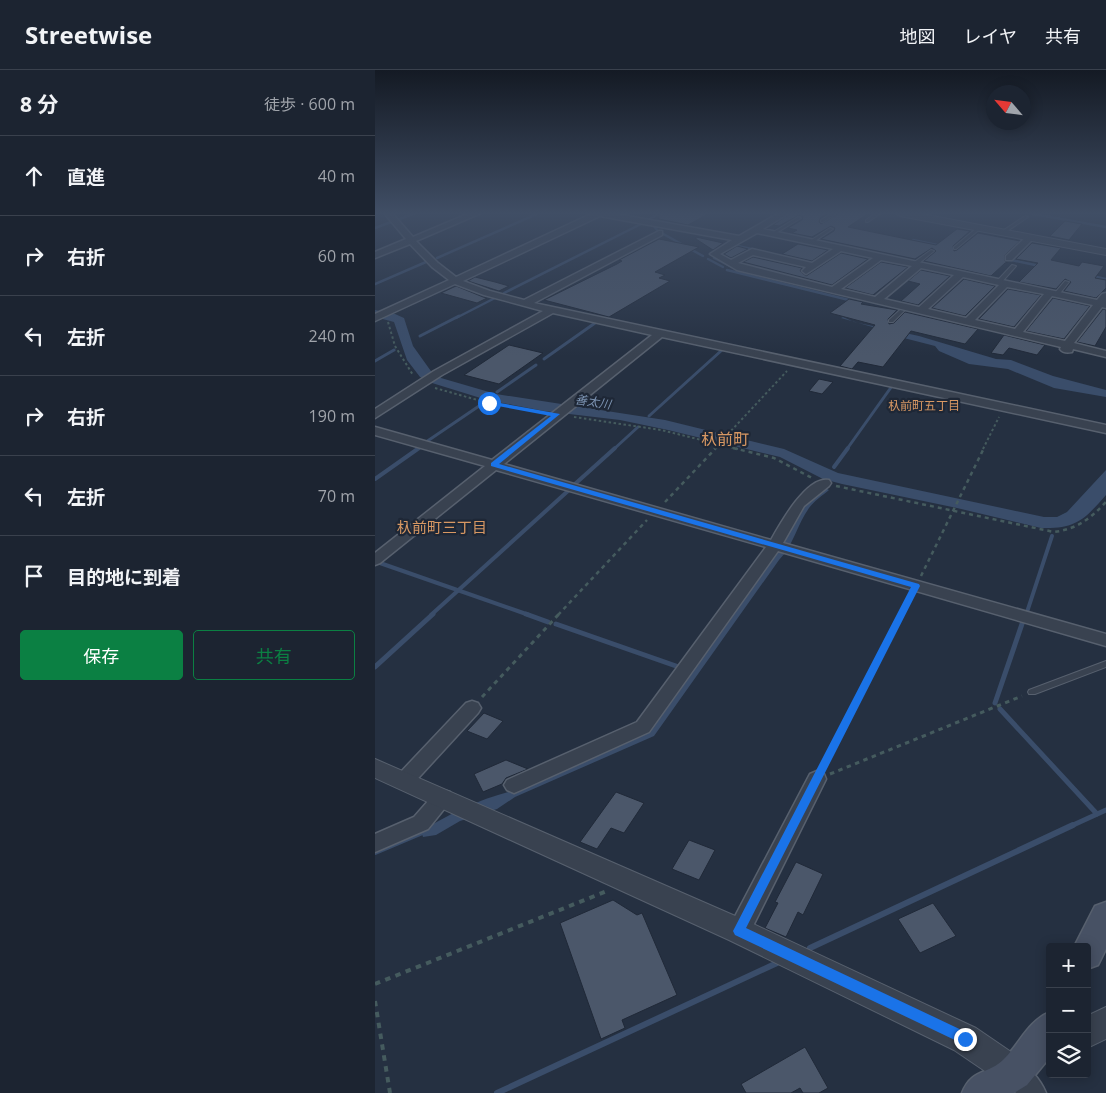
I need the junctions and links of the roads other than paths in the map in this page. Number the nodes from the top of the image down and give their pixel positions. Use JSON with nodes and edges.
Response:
{"nodes":[{"id":1,"x":431,"y":261,"type":"edge"},
{"id":2,"x":498,"y":261,"type":"edge"},
{"id":3,"x":607,"y":261,"type":"edge"},
{"id":4,"x":715,"y":261,"type":"edge"},
{"id":5,"x":728,"y":261,"type":"edge"},
{"id":6,"x":737,"y":261,"type":"edge"},
{"id":7,"x":790,"y":261,"type":"edge"},
{"id":8,"x":821,"y":261,"type":"edge"},
{"id":9,"x":873,"y":261,"type":"edge"},
{"id":10,"x":899,"y":261,"type":"edge"},
{"id":11,"x":921,"y":261,"type":"edge"},
{"id":12,"x":733,"y":263,"type":"junction"},
{"id":13,"x":917,"y":265,"type":"junction"},
{"id":14,"x":813,"y":266,"type":"junction"},
{"id":15,"x":1014,"y":266,"type":"dead end"},
{"id":16,"x":961,"y":274,"type":"junction"},
{"id":17,"x":792,"y":280,"type":"junction"},
{"id":18,"x":455,"y":281,"type":"junction"},
{"id":19,"x":1067,"y":282,"type":"dead end"},
{"id":20,"x":1002,"y":283,"type":"junction"},
{"id":21,"x":834,"y":290,"type":"junction"},
{"id":22,"x":1053,"y":294,"type":"junction"},
{"id":23,"x":1106,"y":295,"type":"edge"},
{"id":24,"x":877,"y":300,"type":"junction"},
{"id":25,"x":526,"y":303,"type":"junction"},
{"id":26,"x":1103,"y":305,"type":"edge"},
{"id":27,"x":552,"y":310,"type":"junction"},
{"id":28,"x":921,"y":310,"type":"junction"},
{"id":29,"x":902,"y":311,"type":"junction"},
{"id":30,"x":375,"y":318,"type":"edge"},
{"id":31,"x":891,"y":321,"type":"dead end"},
{"id":32,"x":969,"y":322,"type":"junction"},
{"id":33,"x":1017,"y":333,"type":"junction"},
{"id":34,"x":659,"y":334,"type":"junction"},
{"id":35,"x":1066,"y":347,"type":"junction"},
{"id":36,"x":1106,"y":354,"type":"edge"},
{"id":37,"x":1106,"y":358,"type":"edge"},
{"id":38,"x":375,"y":414,"type":"edge"},
{"id":39,"x":1106,"y":429,"type":"edge"},
{"id":40,"x":375,"y":431,"type":"edge"},
{"id":41,"x":494,"y":465,"type":"junction"},
{"id":42,"x":824,"y":482,"type":"dead end"},
{"id":43,"x":777,"y":546,"type":"junction"},
{"id":44,"x":375,"y":560,"type":"edge"},
{"id":45,"x":1106,"y":640,"type":"edge"},
{"id":46,"x":1106,"y":664,"type":"edge"},
{"id":47,"x":1032,"y":692,"type":"road end"},
{"id":48,"x":472,"y":708,"type":"road end"},
{"id":49,"x":375,"y":768,"type":"edge"},
{"id":50,"x":817,"y":779,"type":"road end"},
{"id":51,"x":404,"y":781,"type":"junction"},
{"id":52,"x":514,"y":785,"type":"dead end"},
{"id":53,"x":446,"y":800,"type":"junction"},
{"id":54,"x":375,"y":843,"type":"edge"},
{"id":55,"x":1106,"y":916,"type":"edge"},
{"id":56,"x":739,"y":931,"type":"junction"},
{"id":57,"x":1091,"y":946,"type":"edge"},
{"id":58,"x":1106,"y":1022,"type":"edge"},
{"id":59,"x":1091,"y":1031,"type":"edge"},
{"id":60,"x":1048,"y":1033,"type":"edge"},
{"id":61,"x":1046,"y":1058,"type":"edge"},
{"id":62,"x":1024,"y":1083,"type":"edge"},
{"id":63,"x":980,"y":1093,"type":"edge"}],
"edges":[{"from":1,"to":18,"type":"street"},
{"from":2,"to":18,"type":"street"},
{"from":3,"to":25,"type":"street"},
{"from":4,"to":29,"type":"street"},
{"from":5,"to":12,"type":"street"},
{"from":6,"to":12,"type":"street"},
{"from":7,"to":14,"type":"street"},
{"from":8,"to":14,"type":"street"},
{"from":9,"to":21,"type":"street"},
{"from":10,"to":13,"type":"street"},
{"from":11,"to":13,"type":"lane"},
{"from":12,"to":17,"type":"street"},
{"from":13,"to":16,"type":"street"},
{"from":13,"to":24,"type":"street"},
{"from":14,"to":17,"type":"street"},
{"from":15,"to":20,"type":"lane"},
{"from":16,"to":20,"type":"street"},
{"from":16,"to":28,"type":"street"},
{"from":17,"to":21,"type":"street"},
{"from":18,"to":25,"type":"street"},
{"from":18,"to":30,"type":"street"},
{"from":19,"to":22,"type":"lane"},
{"from":20,"to":22,"type":"street"},
{"from":20,"to":32,"type":"street"},
{"from":21,"to":24,"type":"street"},
{"from":22,"to":26,"type":"street"},
{"from":22,"to":33,"type":"street"},
{"from":23,"to":26,"type":"street"},
{"from":24,"to":28,"type":"street"},
{"from":25,"to":27,"type":"street"},
{"from":26,"to":35,"type":"street"},
{"from":27,"to":34,"type":"street"},
{"from":27,"to":38,"type":"street"},
{"from":28,"to":32,"type":"street"},
{"from":29,"to":31,"type":"lane"},
{"from":29,"to":35,"type":"street"},
{"from":32,"to":33,"type":"street"},
{"from":33,"to":35,"type":"street"},
{"from":34,"to":39,"type":"street"},
{"from":34,"to":41,"type":"street"},
{"from":35,"to":36,"type":"street"},
{"from":35,"to":37,"type":"street"},
{"from":40,"to":41,"type":"street"},
{"from":41,"to":43,"type":"street"},
{"from":41,"to":44,"type":"street"},
{"from":42,"to":43,"type":"street"},
{"from":43,"to":45,"type":"street"},
{"from":43,"to":52,"type":"street"},
{"from":46,"to":47,"type":"lane"},
{"from":48,"to":51,"type":"street"},
{"from":49,"to":51,"type":"street"},
{"from":50,"to":56,"type":"street"},
{"from":51,"to":53,"type":"street"},
{"from":53,"to":54,"type":"street"},
{"from":53,"to":56,"type":"street"},
{"from":55,"to":57,"type":"main road"},
{"from":56,"to":62,"type":"street"},
{"from":58,"to":59,"type":"street"},
{"from":60,"to":62,"type":"main road"},
{"from":61,"to":62,"type":"street"},
{"from":62,"to":63,"type":"main road"}]}
